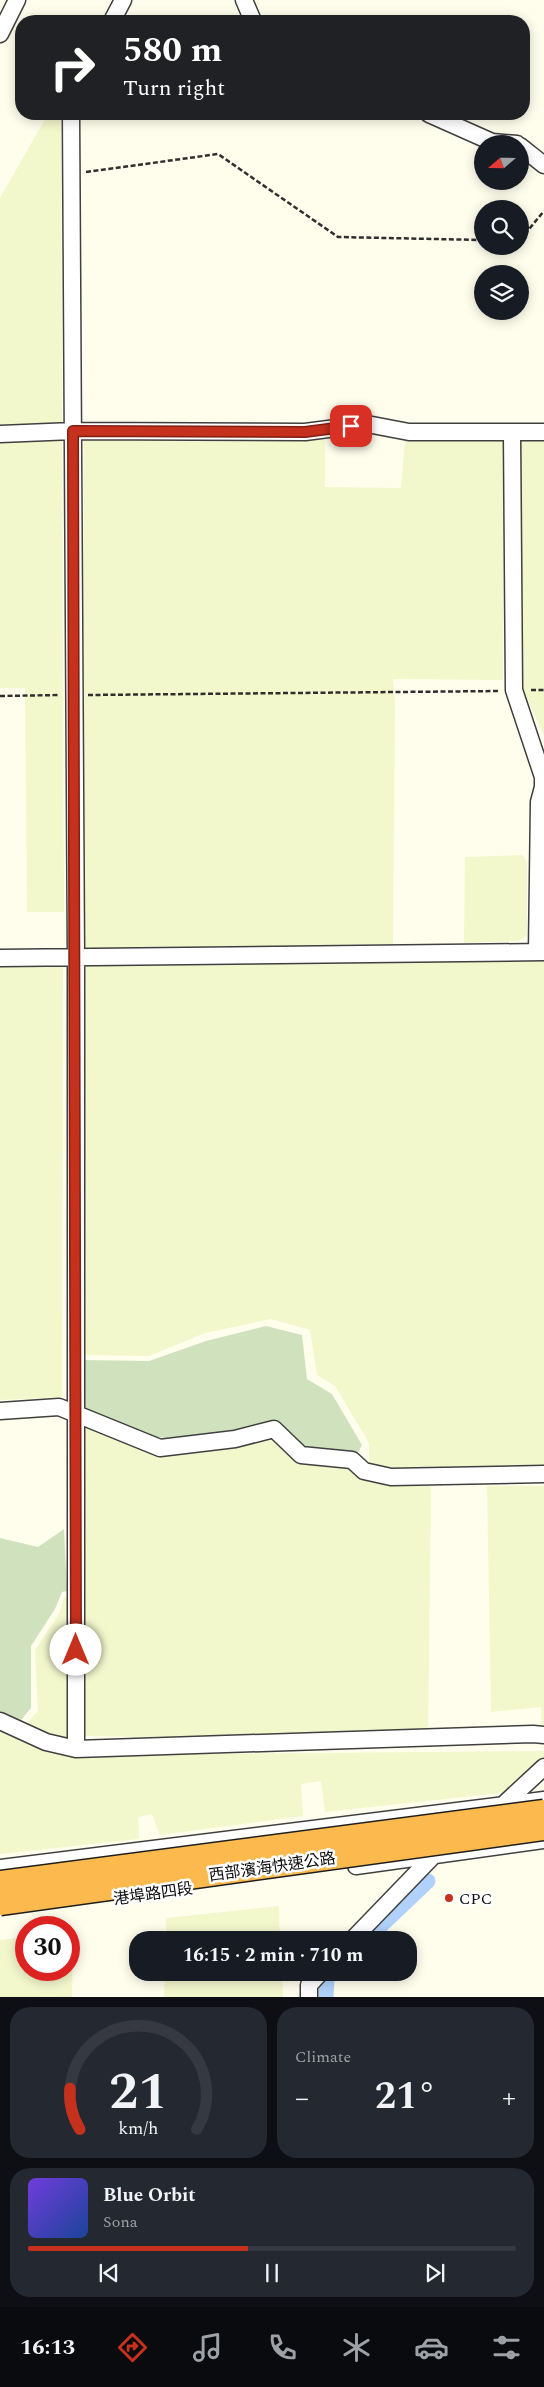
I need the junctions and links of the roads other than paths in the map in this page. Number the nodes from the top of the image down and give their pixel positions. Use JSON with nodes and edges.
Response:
{"nodes":[{"id":1,"x":17,"y":0,"type":"edge"},
{"id":2,"x":123,"y":0,"type":"edge"},
{"id":3,"x":244,"y":0,"type":"edge"},
{"id":4,"x":115,"y":15,"type":"edge"},
{"id":5,"x":250,"y":15,"type":"edge"},
{"id":6,"x":0,"y":34,"type":"edge"},
{"id":7,"x":71,"y":120,"type":"edge"},
{"id":8,"x":442,"y":120,"type":"edge"},
{"id":9,"x":476,"y":135,"type":"edge"},
{"id":10,"x":529,"y":153,"type":"edge"},
{"id":11,"x":544,"y":166,"type":"edge"},
{"id":12,"x":73,"y":431,"type":"junction"},
{"id":13,"x":544,"y":432,"type":"edge"},
{"id":14,"x":512,"y":433,"type":"junction"},
{"id":15,"x":0,"y":434,"type":"edge"},
{"id":16,"x":540,"y":952,"type":"edge"},
{"id":17,"x":0,"y":958,"type":"edge"},
{"id":18,"x":76,"y":958,"type":"junction"},
{"id":19,"x":0,"y":1411,"type":"edge"},
{"id":20,"x":75,"y":1414,"type":"junction"},
{"id":21,"x":544,"y":1474,"type":"edge"},
{"id":22,"x":0,"y":1721,"type":"edge"},
{"id":23,"x":544,"y":1736,"type":"edge"},
{"id":24,"x":76,"y":1749,"type":"junction"},
{"id":25,"x":544,"y":1767,"type":"edge"},
{"id":26,"x":544,"y":1800,"type":"edge"},
{"id":27,"x":504,"y":1804,"type":"junction"},
{"id":28,"x":544,"y":1811,"type":"edge"},
{"id":29,"x":544,"y":1829,"type":"edge"},
{"id":30,"x":544,"y":1840,"type":"edge"},
{"id":31,"x":432,"y":1856,"type":"junction"},
{"id":32,"x":0,"y":1868,"type":"edge"},
{"id":33,"x":0,"y":1882,"type":"edge"},
{"id":34,"x":0,"y":1904,"type":"edge"},
{"id":35,"x":0,"y":1913,"type":"edge"},
{"id":36,"x":361,"y":1931,"type":"edge"},
{"id":37,"x":313,"y":1981,"type":"edge"},
{"id":38,"x":309,"y":1997,"type":"edge"}],
"edges":[{"from":1,"to":6,"type":"street"},
{"from":2,"to":4,"type":"street"},
{"from":3,"to":5,"type":"street"},
{"from":7,"to":12,"type":"street"},
{"from":8,"to":9,"type":"street"},
{"from":10,"to":11,"type":"street"},
{"from":12,"to":14,"type":"street"},
{"from":12,"to":15,"type":"street"},
{"from":12,"to":18,"type":"street"},
{"from":13,"to":14,"type":"street"},
{"from":14,"to":16,"type":"street"},
{"from":16,"to":18,"type":"street"},
{"from":17,"to":18,"type":"street"},
{"from":18,"to":20,"type":"street"},
{"from":19,"to":20,"type":"street"},
{"from":20,"to":21,"type":"street"},
{"from":20,"to":24,"type":"street"},
{"from":22,"to":24,"type":"street"},
{"from":23,"to":24,"type":"street"},
{"from":25,"to":27,"type":"street"},
{"from":26,"to":27,"type":"street"},
{"from":27,"to":31,"type":"street"},
{"from":27,"to":32,"type":"street"},
{"from":28,"to":33,"type":"highway","name":"西部濱海快速公路","bridge":true},
{"from":29,"to":34,"type":"highway","name":"西部濱海快速公路","bridge":true},
{"from":30,"to":31,"type":"street","name":"港埠路四段"},
{"from":31,"to":35,"type":"street","name":"港埠路四段"},
{"from":31,"to":36,"type":"street"},
{"from":37,"to":38,"type":"street"}]}
